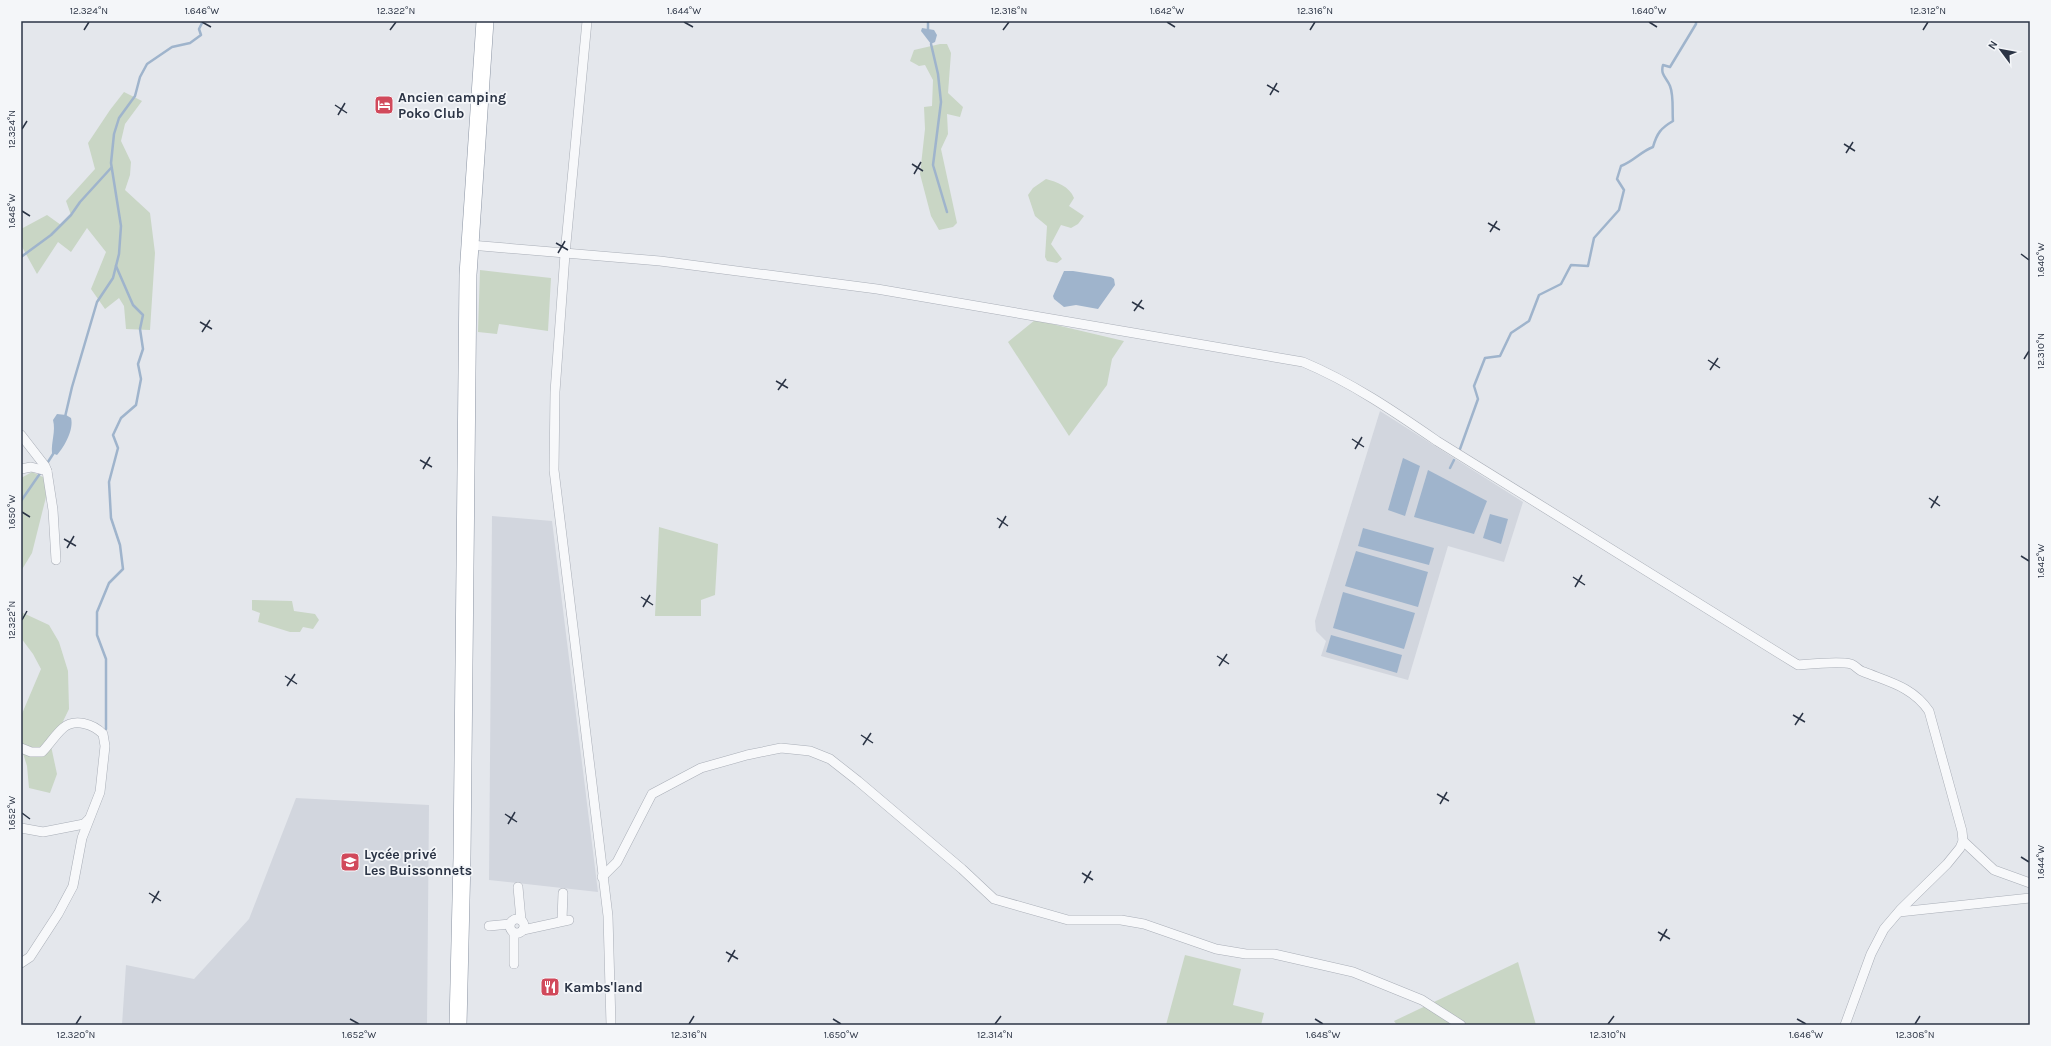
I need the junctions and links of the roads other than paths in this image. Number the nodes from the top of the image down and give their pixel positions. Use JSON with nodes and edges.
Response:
{"nodes":[{"id":1,"x":485,"y":21,"type":"edge"},
{"id":2,"x":587,"y":21,"type":"edge"},
{"id":3,"x":470,"y":245,"type":"junction"},
{"id":4,"x":565,"y":254,"type":"junction"},
{"id":5,"x":21,"y":435,"type":"edge"},
{"id":6,"x":21,"y":469,"type":"edge"},
{"id":7,"x":47,"y":472,"type":"junction"},
{"id":8,"x":56,"y":560,"type":"dead end"},
{"id":9,"x":21,"y":748,"type":"edge"},
{"id":10,"x":88,"y":820,"type":"junction"},
{"id":11,"x":21,"y":828,"type":"edge"},
{"id":12,"x":1963,"y":841,"type":"junction"},
{"id":13,"x":602,"y":877,"type":"junction"},
{"id":14,"x":2030,"y":883,"type":"edge"},
{"id":15,"x":518,"y":887,"type":"dead end"},
{"id":16,"x":563,"y":893,"type":"dead end"},
{"id":17,"x":2030,"y":898,"type":"edge"},
{"id":18,"x":1899,"y":912,"type":"junction"},
{"id":19,"x":489,"y":926,"type":"dead end"},
{"id":20,"x":520,"y":928,"type":"junction"},
{"id":21,"x":21,"y":963,"type":"edge"},
{"id":22,"x":514,"y":964,"type":"dead end"},
{"id":23,"x":458,"y":1025,"type":"edge"},
{"id":24,"x":611,"y":1025,"type":"edge"},
{"id":25,"x":1461,"y":1025,"type":"edge"},
{"id":26,"x":1845,"y":1025,"type":"edge"}],
"edges":[{"from":1,"to":3,"type":"highway"},
{"from":2,"to":4,"type":"street"},
{"from":3,"to":4,"type":"street"},
{"from":3,"to":23,"type":"highway"},
{"from":4,"to":12,"type":"street"},
{"from":4,"to":13,"type":"street"},
{"from":5,"to":7,"type":"street"},
{"from":6,"to":7,"type":"street"},
{"from":7,"to":8,"type":"street"},
{"from":9,"to":10,"type":"street"},
{"from":10,"to":11,"type":"street"},
{"from":10,"to":21,"type":"street"},
{"from":12,"to":14,"type":"street"},
{"from":12,"to":18,"type":"street"},
{"from":13,"to":24,"type":"street"},
{"from":13,"to":25,"type":"street"},
{"from":15,"to":20,"type":"street"},
{"from":16,"to":20,"type":"street"},
{"from":17,"to":18,"type":"street"},
{"from":18,"to":26,"type":"street"},
{"from":19,"to":20,"type":"street"},
{"from":20,"to":22,"type":"street"}]}
